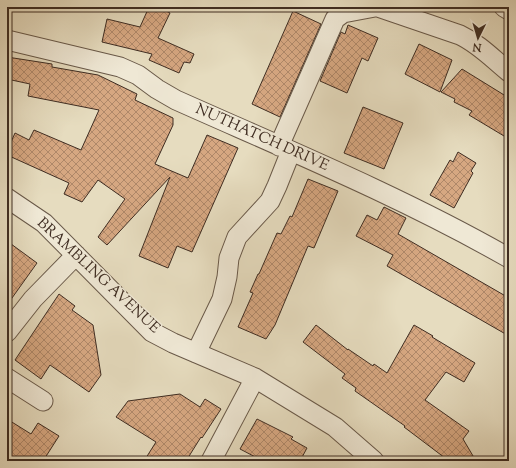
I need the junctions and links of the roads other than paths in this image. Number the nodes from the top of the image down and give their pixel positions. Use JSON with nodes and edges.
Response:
{"nodes":[{"id":1,"x":377,"y":7,"type":"edge"},
{"id":2,"x":504,"y":7,"type":"edge"},
{"id":3,"x":342,"y":10,"type":"edge"},
{"id":4,"x":509,"y":10,"type":"edge"},
{"id":5,"x":7,"y":40,"type":"edge"},
{"id":6,"x":509,"y":72,"type":"edge"},
{"id":7,"x":285,"y":149,"type":"junction"},
{"id":8,"x":7,"y":198,"type":"edge"},
{"id":9,"x":76,"y":255,"type":"junction"},
{"id":10,"x":509,"y":258,"type":"edge"},
{"id":11,"x":7,"y":332,"type":"edge"},
{"id":12,"x":196,"y":353,"type":"junction"},
{"id":13,"x":7,"y":378,"type":"edge"},
{"id":14,"x":255,"y":378,"type":"junction"},
{"id":15,"x":43,"y":401,"type":"dead end"},
{"id":16,"x":210,"y":461,"type":"edge"},
{"id":17,"x":374,"y":461,"type":"edge"}],
"edges":[{"from":1,"to":3,"type":"street"},
{"from":1,"to":6,"type":"street"},
{"from":2,"to":4,"type":"street"},
{"from":3,"to":7,"type":"street"},
{"from":5,"to":7,"type":"street","name":"NUTHATCH DRIVE"},
{"from":7,"to":10,"type":"street","name":"NUTHATCH DRIVE"},
{"from":7,"to":12,"type":"street"},
{"from":8,"to":9,"type":"street","name":"BRAMBLING AVENUE"},
{"from":9,"to":11,"type":"street"},
{"from":9,"to":12,"type":"street","name":"BRAMBLING AVENUE"},
{"from":12,"to":14,"type":"street","name":"BRAMBLING AVENUE"},
{"from":13,"to":15,"type":"street"},
{"from":14,"to":16,"type":"street"},
{"from":14,"to":17,"type":"street","name":"BRAMBLING AVENUE"}]}
